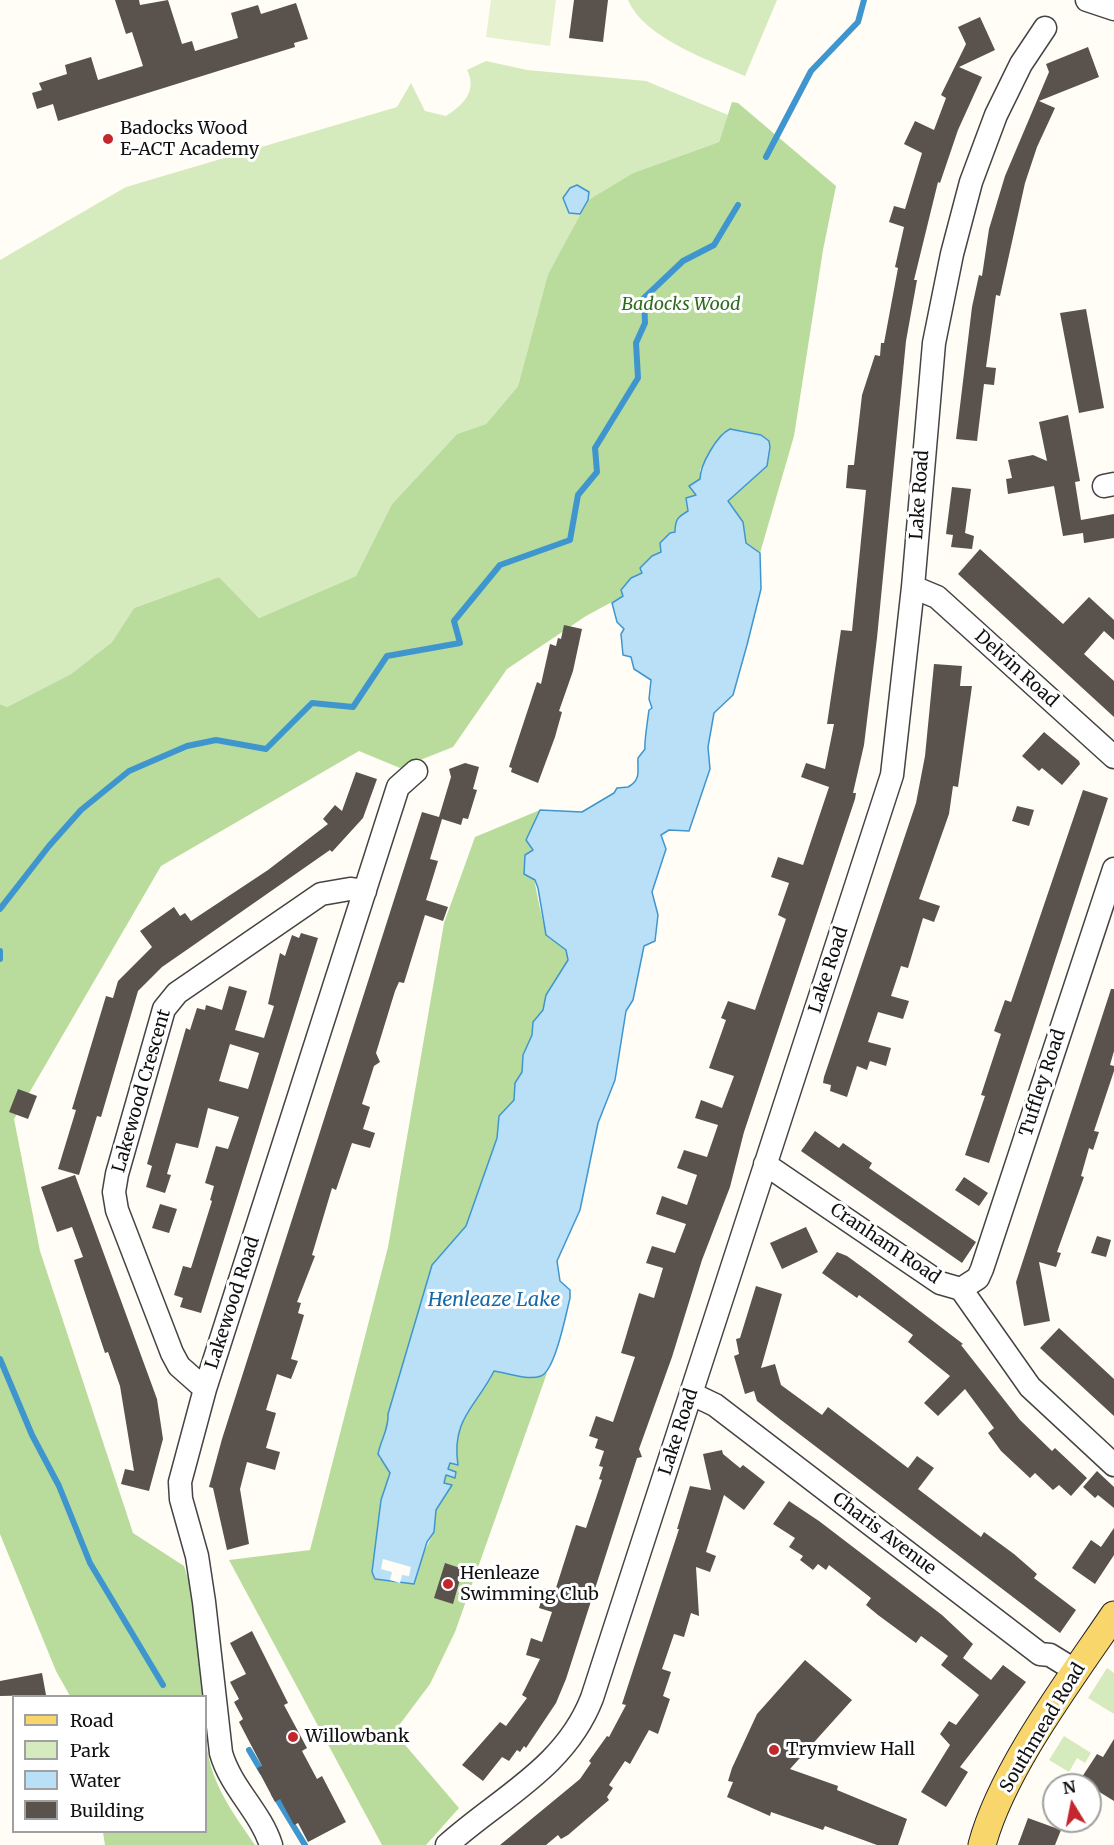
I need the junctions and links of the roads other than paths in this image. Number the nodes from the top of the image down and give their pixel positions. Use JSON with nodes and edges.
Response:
{"nodes":[{"id":1,"x":1087,"y":0,"type":"edge"},
{"id":2,"x":1114,"y":9,"type":"edge"},
{"id":3,"x":1045,"y":28,"type":"dead end"},
{"id":4,"x":913,"y":587,"type":"junction"},
{"id":5,"x":1114,"y":757,"type":"edge"},
{"id":6,"x":417,"y":771,"type":"dead end"},
{"id":7,"x":1114,"y":869,"type":"edge"},
{"id":8,"x":365,"y":891,"type":"junction"},
{"id":9,"x":765,"y":1164,"type":"junction"},
{"id":10,"x":961,"y":1289,"type":"junction"},
{"id":11,"x":205,"y":1389,"type":"junction"},
{"id":12,"x":692,"y":1394,"type":"junction"},
{"id":13,"x":1114,"y":1465,"type":"edge"},
{"id":14,"x":1114,"y":1615,"type":"edge"},
{"id":15,"x":1076,"y":1671,"type":"junction"},
{"id":16,"x":271,"y":1845,"type":"edge"},
{"id":17,"x":447,"y":1845,"type":"edge"},
{"id":18,"x":982,"y":1845,"type":"edge"}],
"edges":[{"from":1,"to":2,"type":"street"},
{"from":3,"to":4,"type":"street","name":"Lake Road"},
{"from":4,"to":5,"type":"street","name":"Delvin Road"},
{"from":4,"to":9,"type":"street","name":"Lake Road"},
{"from":6,"to":8,"type":"street","name":"Lakewood Road"},
{"from":7,"to":10,"type":"street","name":"Tuffley Road"},
{"from":8,"to":11,"type":"street","name":"Lakewood Road"},
{"from":8,"to":11,"type":"street","name":"Lakewood Crescent"},
{"from":9,"to":10,"type":"street","name":"Cranham Road"},
{"from":9,"to":12,"type":"street","name":"Lake Road"},
{"from":10,"to":13,"type":"street","name":"Cranham Road"},
{"from":11,"to":16,"type":"street","name":"Lakewood Road"},
{"from":12,"to":15,"type":"street","name":"Charis Avenue"},
{"from":12,"to":17,"type":"street","name":"Lake Road"},
{"from":14,"to":15,"type":"main road","name":"Southmead Road"},
{"from":15,"to":18,"type":"main road","name":"Southmead Road"}]}
